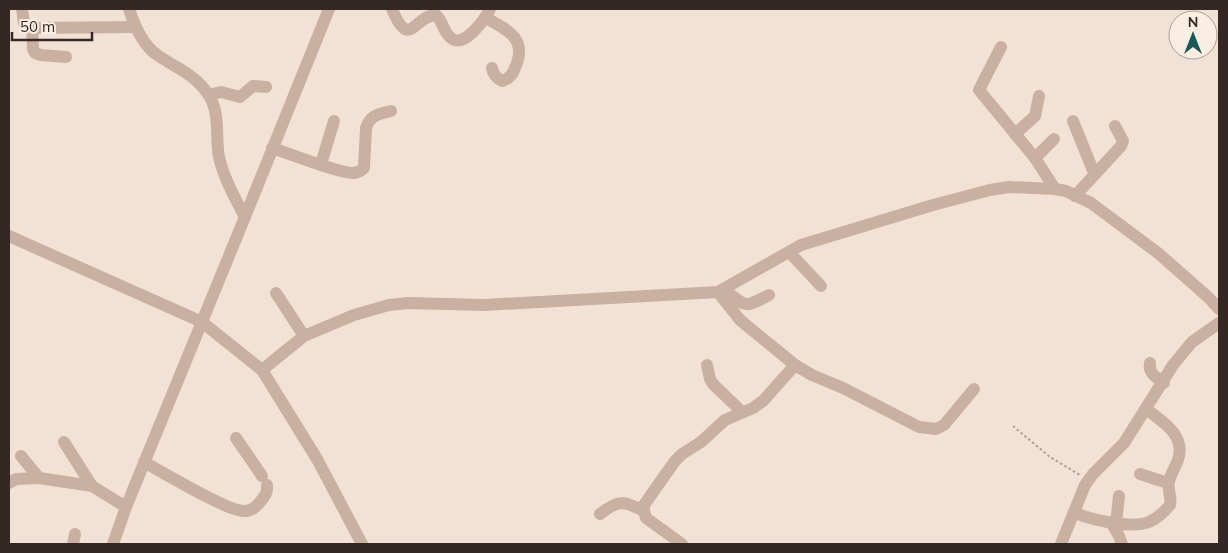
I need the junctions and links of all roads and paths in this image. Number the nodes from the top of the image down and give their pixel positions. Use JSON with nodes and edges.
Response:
{"nodes":[{"id":1,"x":22,"y":9,"type":"edge"},
{"id":2,"x":129,"y":9,"type":"edge"},
{"id":3,"x":329,"y":9,"type":"edge"},
{"id":4,"x":392,"y":9,"type":"edge"},
{"id":5,"x":436,"y":12,"type":"edge"},
{"id":6,"x":488,"y":13,"type":"edge"},
{"id":7,"x":135,"y":27,"type":"junction"},
{"id":8,"x":32,"y":28,"type":"junction"},
{"id":9,"x":1001,"y":47,"type":"dead end"},
{"id":10,"x":66,"y":57,"type":"dead end"},
{"id":11,"x":492,"y":68,"type":"dead end"},
{"id":12,"x":266,"y":87,"type":"dead end"},
{"id":13,"x":209,"y":95,"type":"junction"},
{"id":14,"x":1039,"y":96,"type":"dead end"},
{"id":15,"x":391,"y":111,"type":"dead end"},
{"id":16,"x":334,"y":120,"type":"dead end"},
{"id":17,"x":1073,"y":120,"type":"dead end"},
{"id":18,"x":1115,"y":126,"type":"dead end"},
{"id":19,"x":1016,"y":134,"type":"junction"},
{"id":20,"x":1054,"y":139,"type":"dead end"},
{"id":21,"x":272,"y":148,"type":"junction"},
{"id":22,"x":1035,"y":158,"type":"junction"},
{"id":23,"x":321,"y":164,"type":"junction"},
{"id":24,"x":1094,"y":173,"type":"junction"},
{"id":25,"x":1055,"y":189,"type":"junction"},
{"id":26,"x":1075,"y":196,"type":"junction"},
{"id":27,"x":245,"y":217,"type":"junction"},
{"id":28,"x":9,"y":236,"type":"edge"},
{"id":29,"x":789,"y":252,"type":"junction"},
{"id":30,"x":821,"y":286,"type":"dead end"},
{"id":31,"x":721,"y":290,"type":"junction"},
{"id":32,"x":276,"y":293,"type":"dead end"},
{"id":33,"x":769,"y":294,"type":"dead end"},
{"id":34,"x":1219,"y":309,"type":"edge"},
{"id":35,"x":202,"y":322,"type":"junction"},
{"id":36,"x":1219,"y":323,"type":"edge"},
{"id":37,"x":304,"y":336,"type":"junction"},
{"id":38,"x":1150,"y":363,"type":"dead end"},
{"id":39,"x":707,"y":366,"type":"dead end"},
{"id":40,"x":795,"y":366,"type":"junction"},
{"id":41,"x":262,"y":370,"type":"junction"},
{"id":42,"x":1164,"y":383,"type":"junction"},
{"id":43,"x":974,"y":390,"type":"dead end"},
{"id":44,"x":1146,"y":409,"type":"junction"},
{"id":45,"x":742,"y":412,"type":"junction"},
{"id":46,"x":1013,"y":426,"type":"dead end"},
{"id":47,"x":236,"y":438,"type":"dead end"},
{"id":48,"x":64,"y":442,"type":"dead end"},
{"id":49,"x":21,"y":456,"type":"dead end"},
{"id":50,"x":144,"y":462,"type":"junction"},
{"id":51,"x":1140,"y":474,"type":"dead end"},
{"id":52,"x":39,"y":478,"type":"junction"},
{"id":53,"x":1089,"y":480,"type":"junction"},
{"id":54,"x":9,"y":483,"type":"edge"},
{"id":55,"x":1168,"y":483,"type":"junction"},
{"id":56,"x":92,"y":486,"type":"junction"},
{"id":57,"x":1119,"y":496,"type":"dead end"},
{"id":58,"x":126,"y":507,"type":"junction"},
{"id":59,"x":644,"y":511,"type":"junction"},
{"id":60,"x":1075,"y":513,"type":"junction"},
{"id":61,"x":600,"y":514,"type":"dead end"},
{"id":62,"x":1113,"y":522,"type":"junction"},
{"id":63,"x":113,"y":544,"type":"edge"},
{"id":64,"x":362,"y":544,"type":"edge"},
{"id":65,"x":682,"y":544,"type":"edge"},
{"id":66,"x":1061,"y":544,"type":"edge"},
{"id":67,"x":1122,"y":544,"type":"edge"}],
"edges":[{"from":1,"to":8,"type":"street"},
{"from":2,"to":7,"type":"street"},
{"from":3,"to":21,"type":"street"},
{"from":4,"to":5,"type":"street"},
{"from":5,"to":6,"type":"street"},
{"from":6,"to":11,"type":"street"},
{"from":7,"to":8,"type":"street"},
{"from":7,"to":13,"type":"street"},
{"from":8,"to":10,"type":"street"},
{"from":9,"to":19,"type":"street"},
{"from":12,"to":13,"type":"street"},
{"from":13,"to":27,"type":"street"},
{"from":14,"to":19,"type":"street"},
{"from":15,"to":23,"type":"street"},
{"from":16,"to":23,"type":"street"},
{"from":17,"to":24,"type":"street"},
{"from":18,"to":24,"type":"street"},
{"from":19,"to":22,"type":"street"},
{"from":20,"to":22,"type":"street"},
{"from":21,"to":23,"type":"street"},
{"from":21,"to":27,"type":"street"},
{"from":22,"to":25,"type":"street"},
{"from":24,"to":26,"type":"street"},
{"from":25,"to":26,"type":"street"},
{"from":25,"to":29,"type":"street"},
{"from":26,"to":34,"type":"street"},
{"from":27,"to":35,"type":"street"},
{"from":28,"to":35,"type":"street"},
{"from":29,"to":30,"type":"street"},
{"from":29,"to":31,"type":"street"},
{"from":31,"to":33,"type":"street"},
{"from":31,"to":37,"type":"street"},
{"from":31,"to":40,"type":"street"},
{"from":32,"to":37,"type":"street"},
{"from":35,"to":41,"type":"street"},
{"from":35,"to":50,"type":"street"},
{"from":36,"to":42,"type":"street"},
{"from":37,"to":41,"type":"street"},
{"from":38,"to":42,"type":"street"},
{"from":39,"to":45,"type":"street"},
{"from":40,"to":43,"type":"street"},
{"from":40,"to":45,"type":"street"},
{"from":41,"to":64,"type":"street"},
{"from":42,"to":44,"type":"street"},
{"from":44,"to":53,"type":"street"},
{"from":44,"to":55,"type":"street"},
{"from":45,"to":59,"type":"street"},
{"from":46,"to":53,"type":"path"},
{"from":47,"to":50,"type":"street"},
{"from":48,"to":56,"type":"street"},
{"from":49,"to":52,"type":"street"},
{"from":50,"to":58,"type":"street"},
{"from":51,"to":55,"type":"street"},
{"from":52,"to":54,"type":"street"},
{"from":52,"to":56,"type":"street"},
{"from":53,"to":60,"type":"street"},
{"from":55,"to":62,"type":"street"},
{"from":56,"to":58,"type":"street"},
{"from":57,"to":62,"type":"street"},
{"from":58,"to":63,"type":"street"},
{"from":59,"to":61,"type":"street"},
{"from":59,"to":65,"type":"street"},
{"from":60,"to":62,"type":"street"},
{"from":60,"to":66,"type":"street"},
{"from":62,"to":67,"type":"street"}]}
